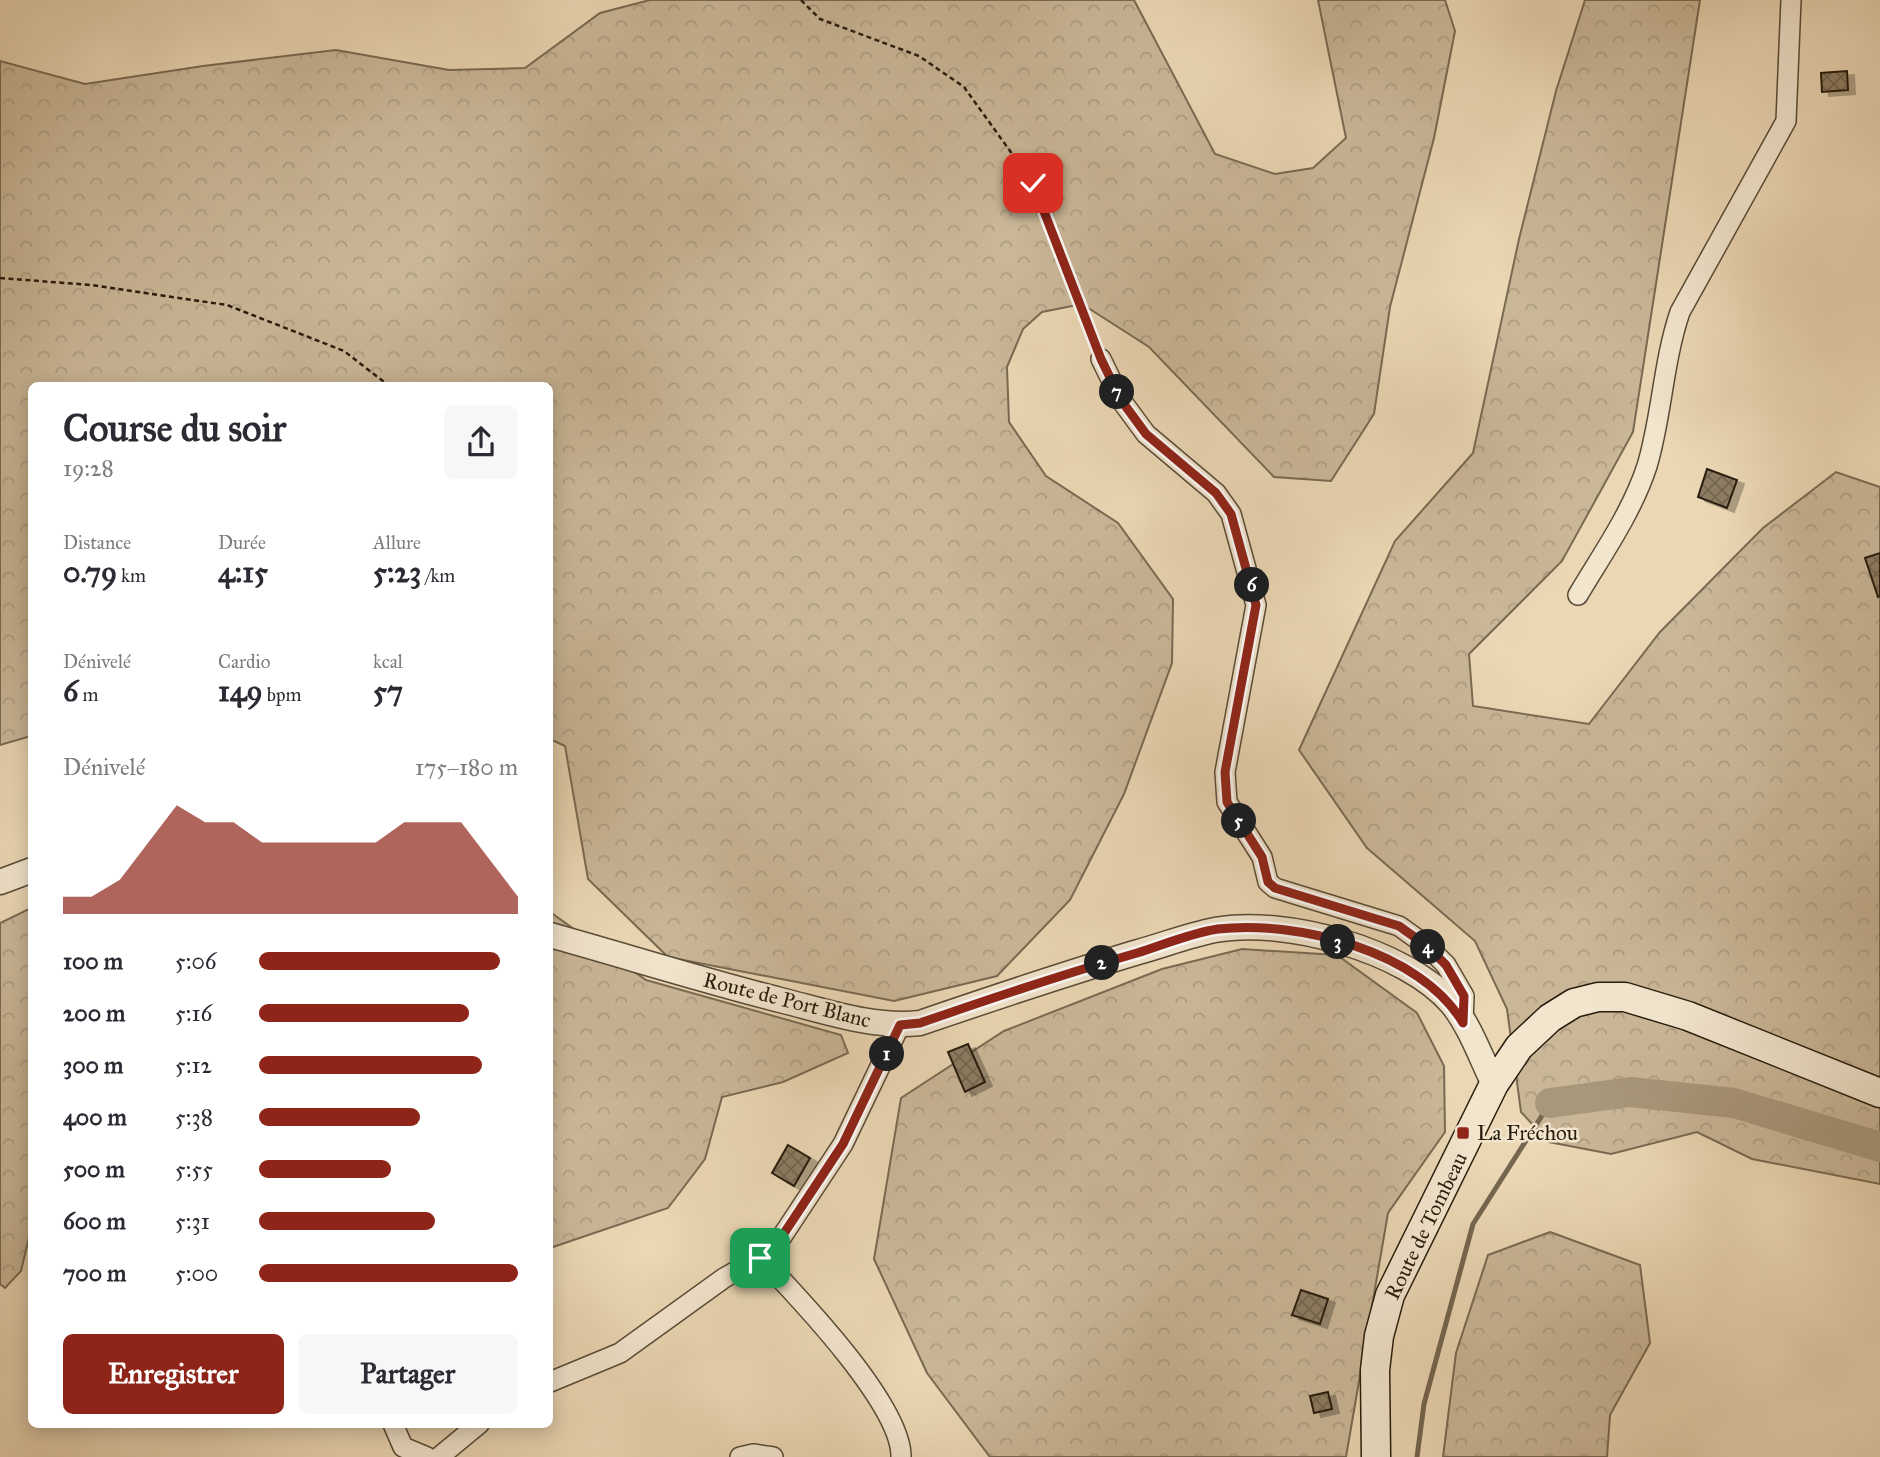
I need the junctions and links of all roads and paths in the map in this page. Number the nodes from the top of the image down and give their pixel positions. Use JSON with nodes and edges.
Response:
{"nodes":[{"id":1,"x":801,"y":0,"type":"edge"},
{"id":2,"x":1791,"y":0,"type":"edge"},
{"id":3,"x":0,"y":278,"type":"edge"},
{"id":4,"x":1101,"y":359,"type":"joint"},
{"id":5,"x":384,"y":382,"type":"edge"},
{"id":6,"x":1578,"y":595,"type":"dead end"},
{"id":7,"x":28,"y":872,"type":"edge"},
{"id":8,"x":0,"y":882,"type":"edge"},
{"id":9,"x":553,"y":937,"type":"edge"},
{"id":10,"x":1463,"y":1023,"type":"junction"},
{"id":11,"x":900,"y":1025,"type":"junction"},
{"id":12,"x":1494,"y":1084,"type":"junction"},
{"id":13,"x":1880,"y":1093,"type":"edge"},
{"id":14,"x":760,"y":1258,"type":"junction"},
{"id":15,"x":553,"y":1381,"type":"edge"},
{"id":16,"x":395,"y":1428,"type":"edge"},
{"id":17,"x":474,"y":1428,"type":"edge"},
{"id":18,"x":427,"y":1457,"type":"edge"},
{"id":19,"x":439,"y":1457,"type":"edge"},
{"id":20,"x":740,"y":1457,"type":"edge"},
{"id":21,"x":773,"y":1457,"type":"edge"},
{"id":22,"x":901,"y":1457,"type":"edge"},
{"id":23,"x":1376,"y":1457,"type":"edge"}],
"edges":[{"from":1,"to":4,"type":"path"},
{"from":2,"to":6,"type":"street"},
{"from":3,"to":5,"type":"path"},
{"from":4,"to":10,"type":"street"},
{"from":7,"to":8,"type":"street"},
{"from":9,"to":11,"type":"street","name":"Route de Port Blanc"},
{"from":10,"to":11,"type":"street","name":"Route de Port Blanc"},
{"from":10,"to":12,"type":"street","name":"Route de Port Blanc"},
{"from":11,"to":14,"type":"street"},
{"from":12,"to":13,"type":"main road","name":"Route de Tombeau"},
{"from":12,"to":23,"type":"main road","name":"Route de Tombeau"},
{"from":14,"to":15,"type":"street"},
{"from":14,"to":22,"type":"street"},
{"from":16,"to":18,"type":"street"},
{"from":17,"to":19,"type":"street"},
{"from":20,"to":21,"type":"street"}]}
